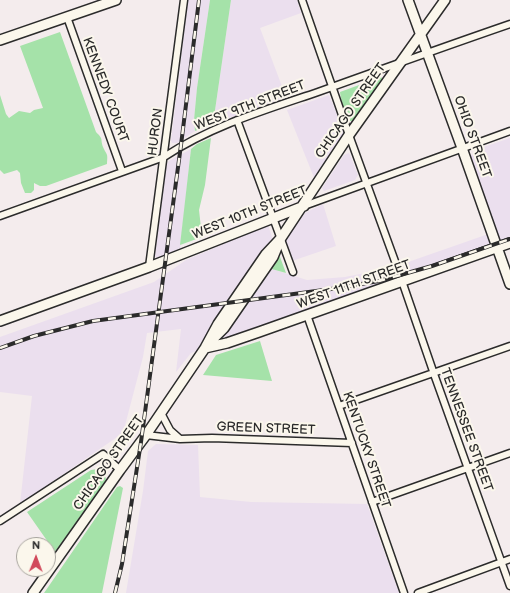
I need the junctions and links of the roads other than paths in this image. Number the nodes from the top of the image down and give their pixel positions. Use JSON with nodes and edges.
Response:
{"nodes":[{"id":1,"x":116,"y":0,"type":"edge"},
{"id":2,"x":184,"y":0,"type":"edge"},
{"id":3,"x":302,"y":0,"type":"edge"},
{"id":4,"x":408,"y":0,"type":"edge"},
{"id":5,"x":445,"y":0,"type":"edge"},
{"id":6,"x":67,"y":17,"type":"junction"},
{"id":7,"x":510,"y":24,"type":"edge"},
{"id":8,"x":420,"y":35,"type":"junction"},
{"id":9,"x":0,"y":40,"type":"edge"},
{"id":10,"x":427,"y":52,"type":"junction"},
{"id":11,"x":401,"y":62,"type":"junction"},
{"id":12,"x":332,"y":87,"type":"junction"},
{"id":13,"x":237,"y":120,"type":"junction"},
{"id":14,"x":510,"y":131,"type":"edge"},
{"id":15,"x":349,"y":135,"type":"junction"},
{"id":16,"x":462,"y":148,"type":"junction"},
{"id":17,"x":164,"y":157,"type":"junction"},
{"id":18,"x":122,"y":171,"type":"junction"},
{"id":19,"x":366,"y":182,"type":"junction"},
{"id":20,"x":304,"y":206,"type":"junction"},
{"id":21,"x":0,"y":216,"type":"edge"},
{"id":22,"x":273,"y":219,"type":"junction"},
{"id":23,"x":281,"y":238,"type":"junction"},
{"id":24,"x":510,"y":243,"type":"edge"},
{"id":25,"x":498,"y":247,"type":"junction"},
{"id":26,"x":396,"y":264,"type":"dead end"},
{"id":27,"x":149,"y":267,"type":"junction"},
{"id":28,"x":293,"y":272,"type":"dead end"},
{"id":29,"x":402,"y":281,"type":"junction"},
{"id":30,"x":510,"y":284,"type":"edge"},
{"id":31,"x":307,"y":315,"type":"junction"},
{"id":32,"x":0,"y":321,"type":"edge"},
{"id":33,"x":510,"y":346,"type":"edge"},
{"id":34,"x":205,"y":348,"type":"junction"},
{"id":35,"x":434,"y":374,"type":"junction"},
{"id":36,"x":339,"y":406,"type":"junction"},
{"id":37,"x":161,"y":413,"type":"junction"},
{"id":38,"x":146,"y":435,"type":"junction"},
{"id":39,"x":180,"y":439,"type":"junction"},
{"id":40,"x":352,"y":443,"type":"junction"},
{"id":41,"x":510,"y":453,"type":"edge"},
{"id":42,"x":468,"y":468,"type":"junction"},
{"id":43,"x":120,"y":470,"type":"junction"},
{"id":44,"x":372,"y":502,"type":"junction"},
{"id":45,"x":0,"y":520,"type":"edge"},
{"id":46,"x":510,"y":559,"type":"edge"},
{"id":47,"x":502,"y":562,"type":"junction"},
{"id":48,"x":510,"y":586,"type":"edge"},
{"id":49,"x":33,"y":593,"type":"edge"},
{"id":50,"x":404,"y":593,"type":"edge"},
{"id":51,"x":418,"y":593,"type":"edge"}],
"edges":[{"from":1,"to":6,"type":"street"},
{"from":2,"to":17,"type":"street","name":"HURON"},
{"from":3,"to":12,"type":"street"},
{"from":4,"to":8,"type":"street","name":"OHIO STREET"},
{"from":5,"to":8,"type":"street","name":"CHICAGO STREET"},
{"from":6,"to":9,"type":"street"},
{"from":6,"to":18,"type":"street","name":"KENNEDY COURT"},
{"from":7,"to":10,"type":"street","name":"WEST 9TH STREET"},
{"from":8,"to":10,"type":"street","name":"OHIO STREET"},
{"from":8,"to":11,"type":"street","name":"CHICAGO STREET"},
{"from":10,"to":11,"type":"street","name":"WEST 9TH STREET"},
{"from":10,"to":16,"type":"street","name":"OHIO STREET"},
{"from":11,"to":12,"type":"street","name":"WEST 9TH STREET"},
{"from":11,"to":15,"type":"street","name":"CHICAGO STREET"},
{"from":12,"to":13,"type":"street","name":"WEST 9TH STREET"},
{"from":12,"to":15,"type":"street"},
{"from":13,"to":17,"type":"street","name":"WEST 9TH STREET"},
{"from":13,"to":22,"type":"street"},
{"from":14,"to":16,"type":"street","name":"WEST 10TH STREET"},
{"from":15,"to":19,"type":"street"},
{"from":15,"to":20,"type":"street","name":"CHICAGO STREET"},
{"from":16,"to":19,"type":"street","name":"WEST 10TH STREET"},
{"from":16,"to":25,"type":"street","name":"OHIO STREET"},
{"from":17,"to":18,"type":"street","name":"WEST 9TH STREET"},
{"from":17,"to":27,"type":"street","name":"HURON"},
{"from":18,"to":21,"type":"street","name":"WEST 9TH STREET"},
{"from":19,"to":20,"type":"street","name":"WEST 10TH STREET"},
{"from":19,"to":26,"type":"street"},
{"from":20,"to":22,"type":"street","name":"WEST 10TH STREET"},
{"from":20,"to":23,"type":"street","name":"CHICAGO STREET"},
{"from":22,"to":23,"type":"street"},
{"from":22,"to":27,"type":"street","name":"WEST 10TH STREET"},
{"from":23,"to":28,"type":"street"},
{"from":23,"to":34,"type":"street","name":"CHICAGO STREET"},
{"from":24,"to":25,"type":"street","name":"WEST 11TH STREET"},
{"from":25,"to":29,"type":"street","name":"WEST 11TH STREET"},
{"from":25,"to":30,"type":"street","name":"OHIO STREET"},
{"from":27,"to":32,"type":"street","name":"WEST 10TH STREET"},
{"from":29,"to":31,"type":"street","name":"WEST 11TH STREET"},
{"from":29,"to":35,"type":"street","name":"TENNESSEE STREET"},
{"from":31,"to":34,"type":"street","name":"WEST 11TH STREET"},
{"from":31,"to":36,"type":"street","name":"KENTUCKY STREET"},
{"from":33,"to":35,"type":"street"},
{"from":34,"to":37,"type":"street","name":"CHICAGO STREET"},
{"from":35,"to":36,"type":"street"},
{"from":35,"to":42,"type":"street","name":"TENNESSEE STREET"},
{"from":36,"to":40,"type":"street","name":"KENTUCKY STREET"},
{"from":37,"to":38,"type":"street","name":"CHICAGO STREET"},
{"from":37,"to":39,"type":"street"},
{"from":38,"to":39,"type":"street","name":"GREEN STREET"},
{"from":38,"to":43,"type":"street","name":"CHICAGO STREET"},
{"from":39,"to":40,"type":"street","name":"GREEN STREET"},
{"from":40,"to":44,"type":"street","name":"KENTUCKY STREET"},
{"from":41,"to":42,"type":"street"},
{"from":42,"to":44,"type":"street"},
{"from":42,"to":47,"type":"street","name":"TENNESSEE STREET"},
{"from":43,"to":45,"type":"street"},
{"from":43,"to":49,"type":"street","name":"CHICAGO STREET"},
{"from":44,"to":50,"type":"street","name":"KENTUCKY STREET"},
{"from":46,"to":47,"type":"street"},
{"from":47,"to":48,"type":"street","name":"TENNESSEE STREET"},
{"from":47,"to":51,"type":"street"}]}
